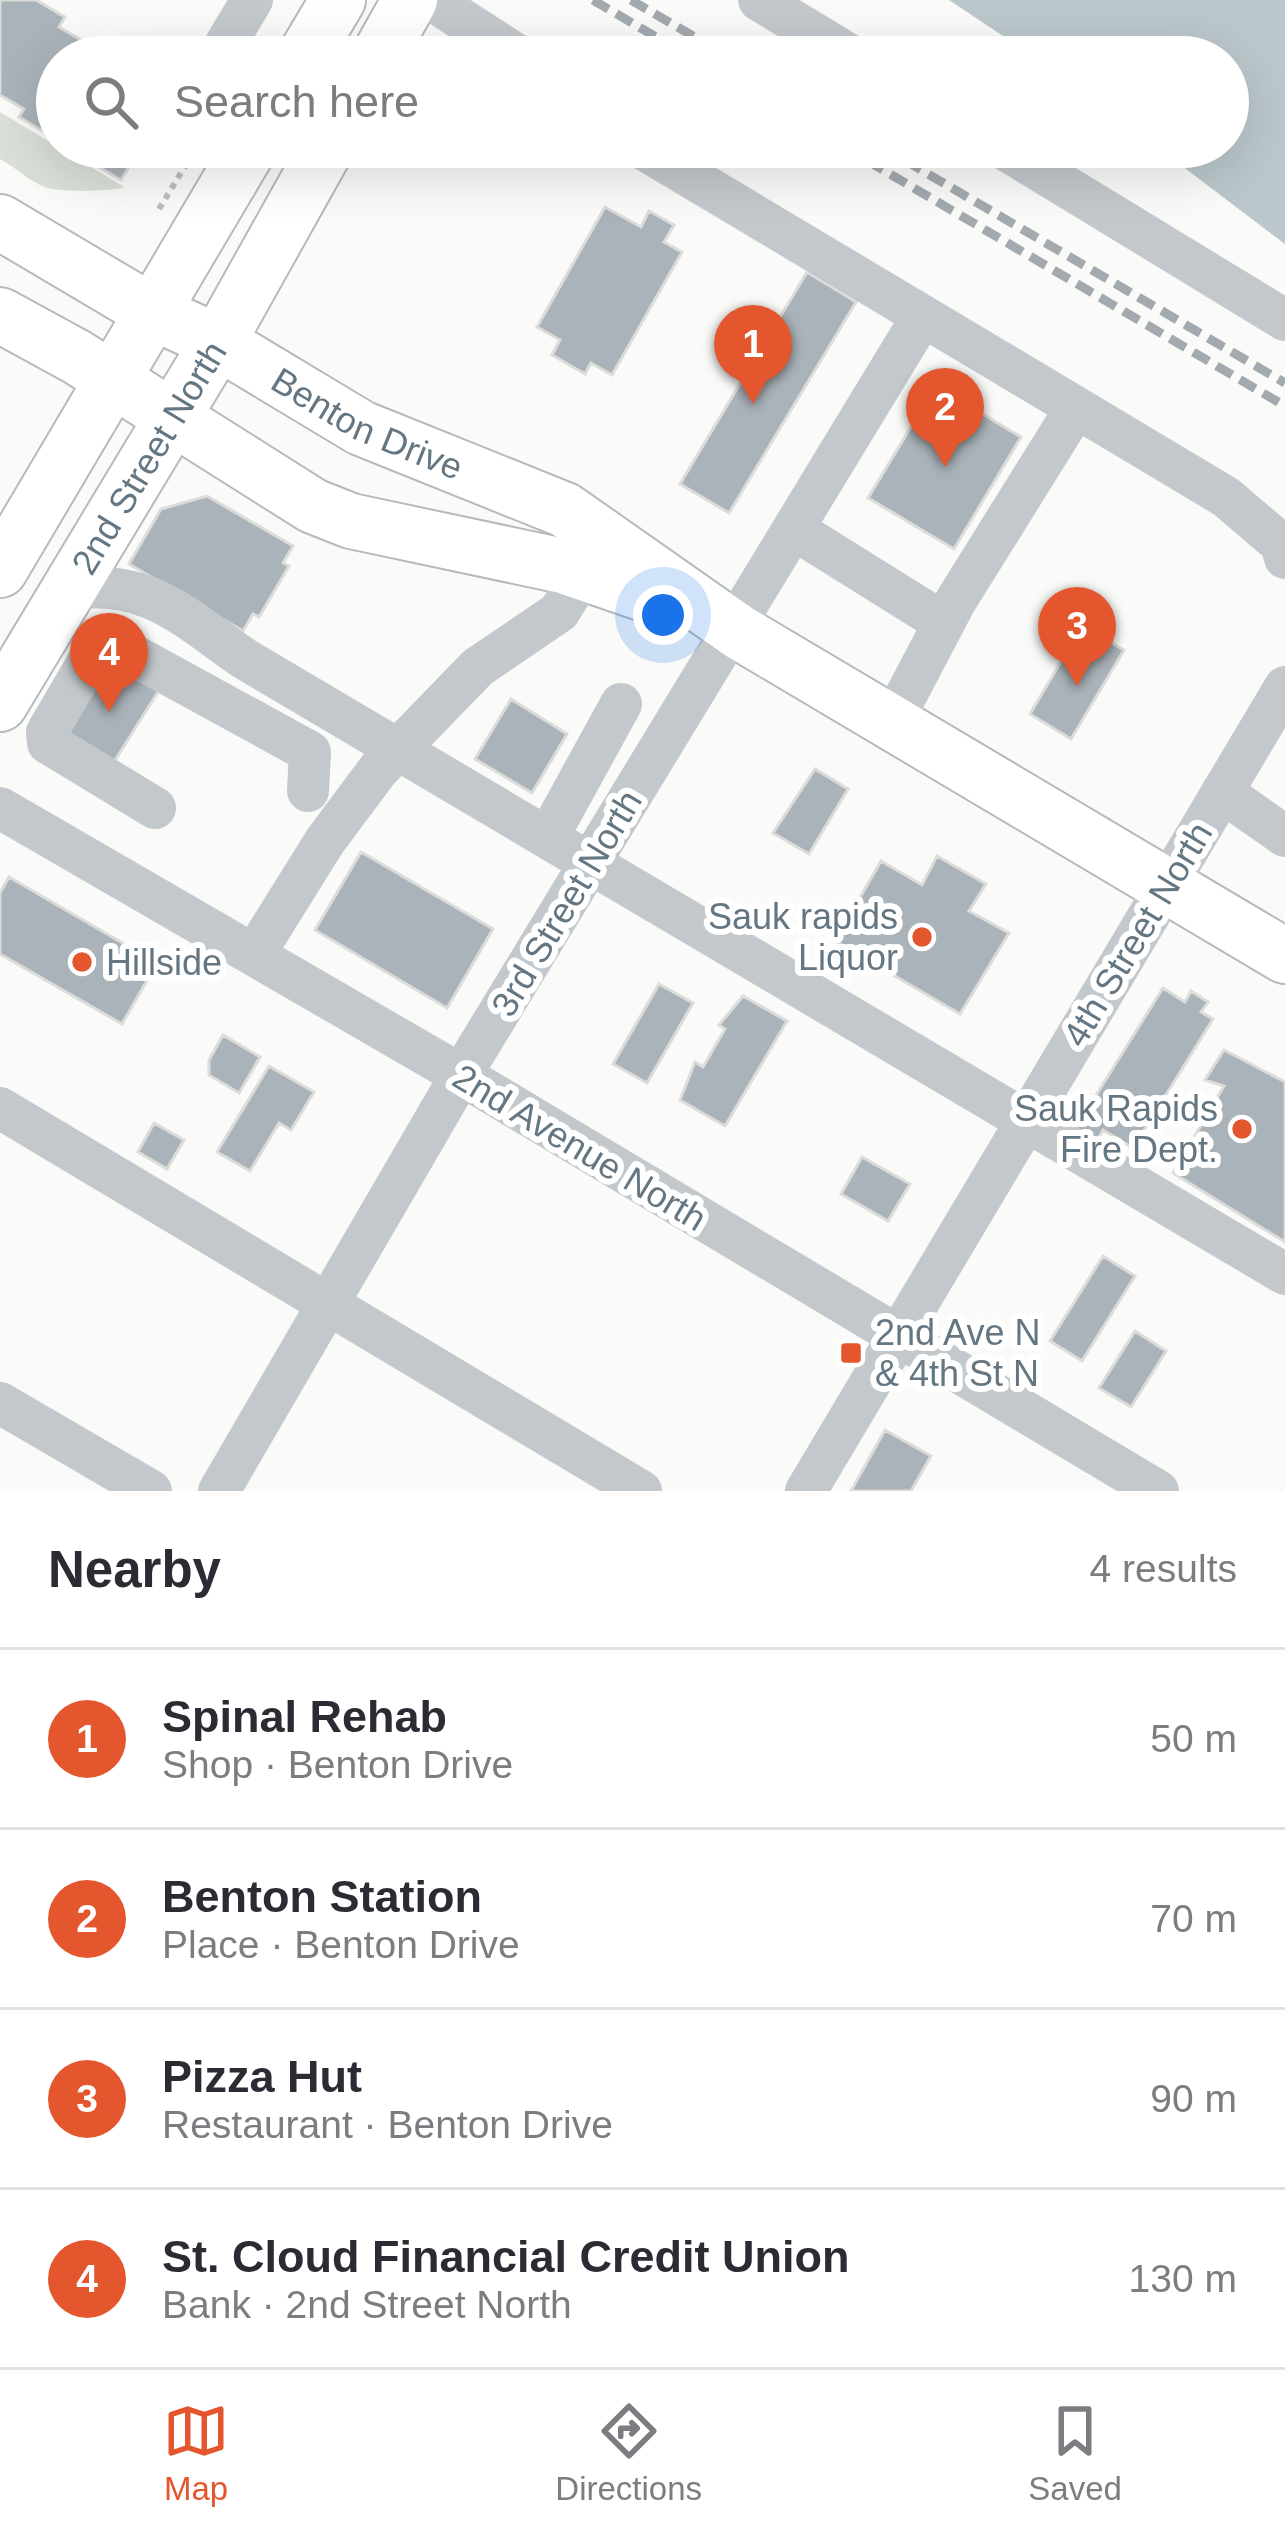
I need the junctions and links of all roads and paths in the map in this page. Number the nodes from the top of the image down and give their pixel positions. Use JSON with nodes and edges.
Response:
{"nodes":[{"id":1,"x":253,"y":0,"type":"edge"},
{"id":2,"x":338,"y":0,"type":"edge"},
{"id":3,"x":410,"y":0,"type":"edge"},
{"id":4,"x":432,"y":0,"type":"edge"},
{"id":5,"x":759,"y":0,"type":"edge"},
{"id":6,"x":231,"y":36,"type":"edge"},
{"id":7,"x":317,"y":36,"type":"edge"},
{"id":8,"x":390,"y":36,"type":"edge"},
{"id":9,"x":488,"y":36,"type":"edge"},
{"id":10,"x":818,"y":36,"type":"edge"},
{"id":11,"x":192,"y":168,"type":"edge"},
{"id":12,"x":230,"y":168,"type":"edge"},
{"id":13,"x":315,"y":168,"type":"edge"},
{"id":14,"x":675,"y":168,"type":"edge"},
{"id":15,"x":1035,"y":168,"type":"edge"},
{"id":16,"x":179,"y":221,"type":"junction"},
{"id":17,"x":0,"y":222,"type":"edge"},
{"id":18,"x":152,"y":312,"type":"junction"},
{"id":19,"x":0,"y":315,"type":"edge"},
{"id":20,"x":922,"y":316,"type":"junction"},
{"id":21,"x":1285,"y":320,"type":"edge"},
{"id":22,"x":218,"y":341,"type":"junction"},
{"id":23,"x":112,"y":380,"type":"junction"},
{"id":24,"x":1076,"y":408,"type":"junction"},
{"id":25,"x":171,"y":420,"type":"junction"},
{"id":26,"x":795,"y":530,"type":"junction"},
{"id":27,"x":1285,"y":558,"type":"edge"},
{"id":28,"x":0,"y":570,"type":"edge"},
{"id":29,"x":584,"y":572,"type":"junction"},
{"id":30,"x":68,"y":590,"type":"junction"},
{"id":31,"x":944,"y":623,"type":"junction"},
{"id":32,"x":734,"y":628,"type":"junction"},
{"id":33,"x":1285,"y":687,"type":"edge"},
{"id":34,"x":0,"y":704,"type":"edge"},
{"id":35,"x":621,"y":704,"type":"dead end"},
{"id":36,"x":892,"y":722,"type":"junction"},
{"id":37,"x":400,"y":750,"type":"junction"},
{"id":38,"x":308,"y":791,"type":"dead end"},
{"id":39,"x":1222,"y":792,"type":"junction"},
{"id":40,"x":0,"y":808,"type":"edge"},
{"id":41,"x":155,"y":808,"type":"dead end"},
{"id":42,"x":1279,"y":819,"type":"edge"},
{"id":43,"x":548,"y":837,"type":"junction"},
{"id":44,"x":591,"y":862,"type":"junction"},
{"id":45,"x":1165,"y":885,"type":"junction"},
{"id":46,"x":254,"y":955,"type":"junction"},
{"id":47,"x":1285,"y":956,"type":"edge"},
{"id":48,"x":461,"y":1075,"type":"junction"},
{"id":49,"x":0,"y":1108,"type":"edge"},
{"id":50,"x":1027,"y":1120,"type":"junction"},
{"id":51,"x":1285,"y":1274,"type":"edge"},
{"id":52,"x":328,"y":1304,"type":"junction"},
{"id":53,"x":900,"y":1338,"type":"junction"},
{"id":54,"x":0,"y":1403,"type":"edge"},
{"id":55,"x":151,"y":1491,"type":"edge"},
{"id":56,"x":219,"y":1491,"type":"edge"},
{"id":57,"x":641,"y":1491,"type":"edge"},
{"id":58,"x":806,"y":1491,"type":"edge"},
{"id":59,"x":1158,"y":1491,"type":"edge"}],
"edges":[{"from":1,"to":6,"type":"street"},
{"from":2,"to":7,"type":"main road"},
{"from":3,"to":8,"type":"main road"},
{"from":4,"to":9,"type":"street"},
{"from":5,"to":10,"type":"street"},
{"from":11,"to":16,"type":"path"},
{"from":12,"to":16,"type":"main road"},
{"from":13,"to":22,"type":"main road","name":"2nd Street North"},
{"from":14,"to":20,"type":"street"},
{"from":15,"to":21,"type":"street"},
{"from":16,"to":18,"type":"main road"},
{"from":17,"to":18,"type":"main road","name":"Benton Drive"},
{"from":18,"to":22,"type":"main road","name":"Benton Drive"},
{"from":18,"to":23,"type":"main road"},
{"from":19,"to":23,"type":"main road","name":"Benton Drive"},
{"from":20,"to":24,"type":"street"},
{"from":20,"to":26,"type":"street","name":"3rd Street North"},
{"from":22,"to":25,"type":"main road","name":"2nd Street North"},
{"from":22,"to":32,"type":"main road","name":"Benton Drive"},
{"from":23,"to":25,"type":"main road","name":"Benton Drive"},
{"from":23,"to":28,"type":"main road"},
{"from":24,"to":27,"type":"street"},
{"from":24,"to":31,"type":"street"},
{"from":25,"to":29,"type":"main road","name":"Benton Drive"},
{"from":25,"to":30,"type":"main road","name":"2nd Street North"},
{"from":26,"to":31,"type":"street"},
{"from":26,"to":32,"type":"street","name":"3rd Street North"},
{"from":29,"to":32,"type":"main road","name":"Benton Drive"},
{"from":29,"to":37,"type":"street"},
{"from":30,"to":34,"type":"main road","name":"2nd Street North"},
{"from":30,"to":37,"type":"street"},
{"from":31,"to":36,"type":"street"},
{"from":32,"to":36,"type":"main road","name":"Benton Drive"},
{"from":32,"to":44,"type":"street","name":"3rd Street North"},
{"from":33,"to":39,"type":"street","name":"4th Street North"},
{"from":35,"to":43,"type":"street"},
{"from":36,"to":45,"type":"main road","name":"Benton Drive"},
{"from":37,"to":43,"type":"street"},
{"from":37,"to":46,"type":"street"},
{"from":38,"to":41,"type":"street"},
{"from":39,"to":42,"type":"street"},
{"from":39,"to":45,"type":"street","name":"4th Street North"},
{"from":40,"to":46,"type":"street","name":"2nd Avenue North"},
{"from":43,"to":44,"type":"street"},
{"from":44,"to":48,"type":"street","name":"3rd Street North"},
{"from":44,"to":50,"type":"street"},
{"from":45,"to":47,"type":"main road","name":"Benton Drive"},
{"from":45,"to":50,"type":"street","name":"4th Street North"},
{"from":46,"to":48,"type":"street","name":"2nd Avenue North"},
{"from":48,"to":52,"type":"street","name":"3rd Street North"},
{"from":48,"to":53,"type":"street","name":"2nd Avenue North"},
{"from":49,"to":52,"type":"street"},
{"from":50,"to":51,"type":"street"},
{"from":50,"to":53,"type":"street","name":"4th Street North"},
{"from":52,"to":56,"type":"street","name":"3rd Street North"},
{"from":52,"to":57,"type":"street"},
{"from":53,"to":58,"type":"street","name":"4th Street North"},
{"from":53,"to":59,"type":"street","name":"2nd Avenue North"},
{"from":54,"to":55,"type":"street"}]}
